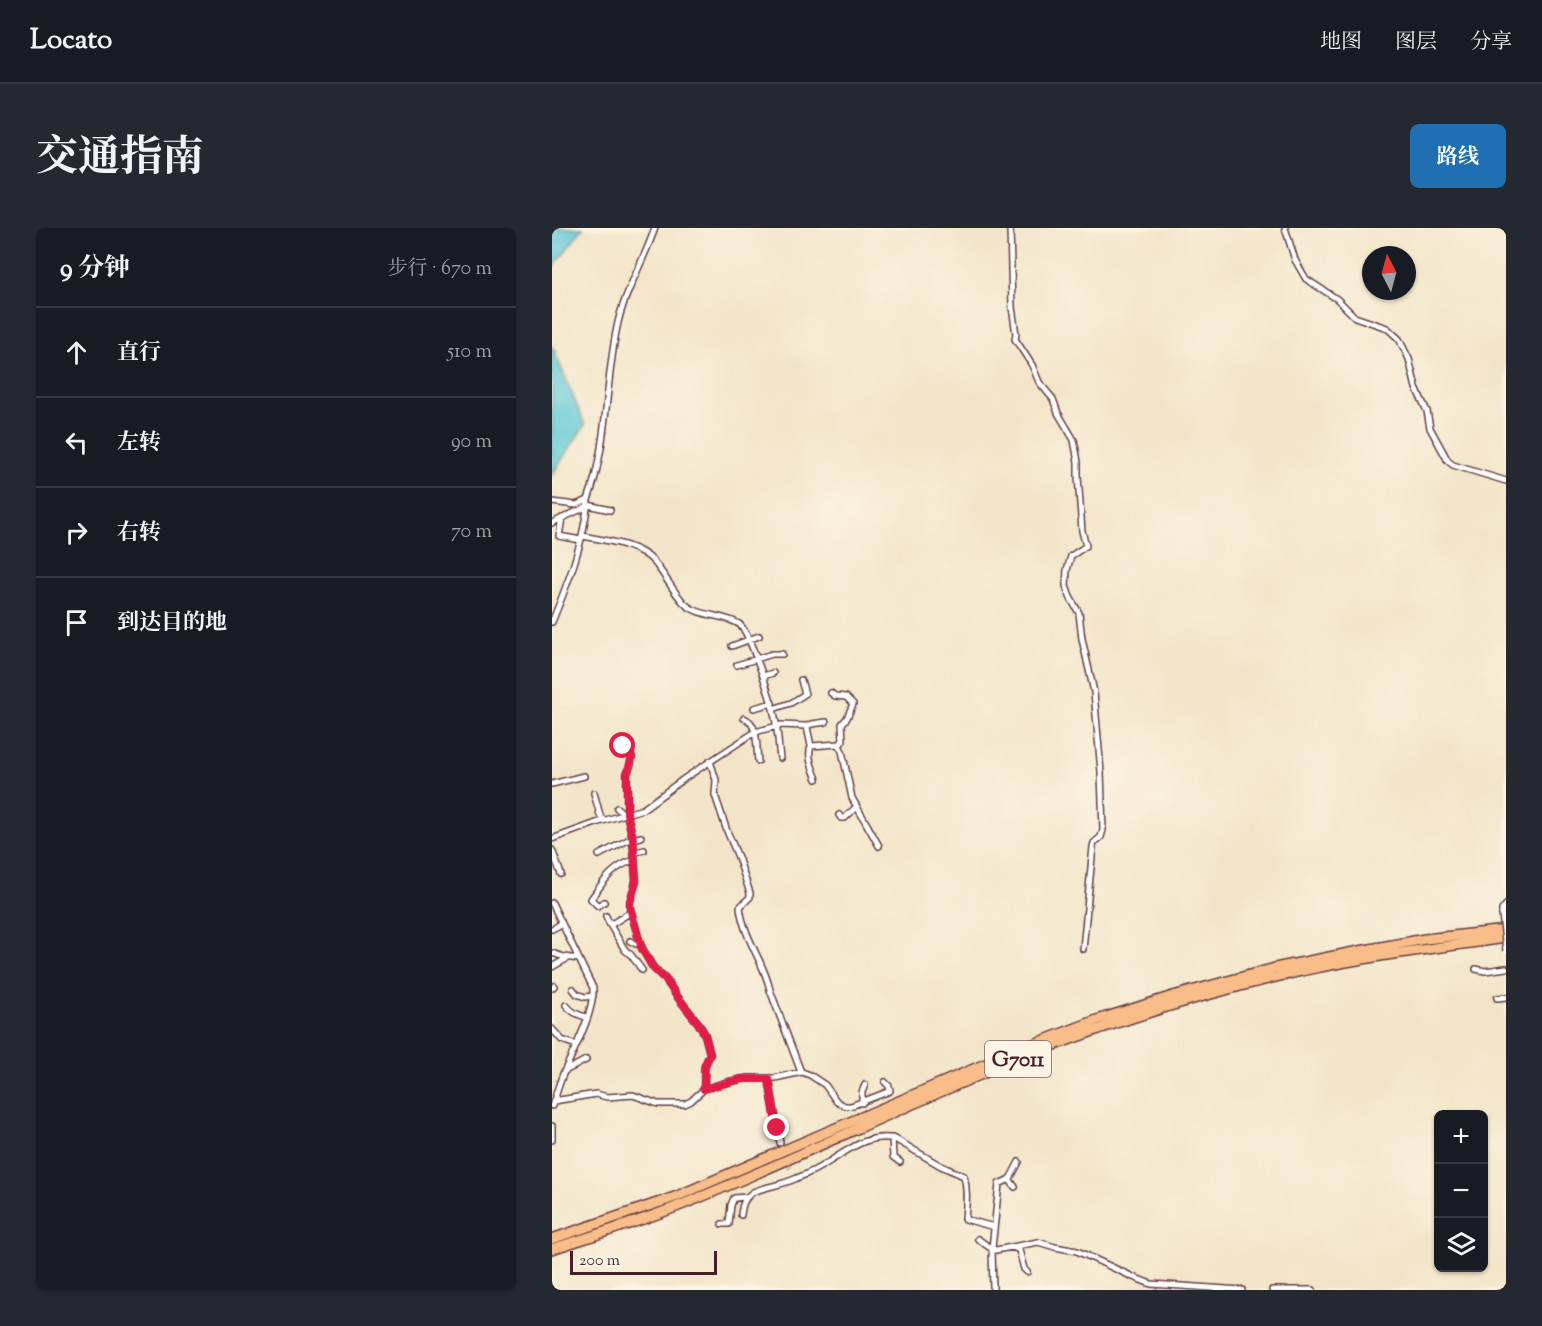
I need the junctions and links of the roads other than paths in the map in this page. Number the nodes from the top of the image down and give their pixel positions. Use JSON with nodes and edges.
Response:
{"nodes":[{"id":1,"x":656,"y":228,"type":"edge"},
{"id":2,"x":1010,"y":228,"type":"edge"},
{"id":3,"x":1284,"y":228,"type":"edge"},
{"id":4,"x":1506,"y":481,"type":"edge"},
{"id":5,"x":552,"y":502,"type":"edge"},
{"id":6,"x":588,"y":504,"type":"junction"},
{"id":7,"x":610,"y":510,"type":"dead end"},
{"id":8,"x":562,"y":518,"type":"junction"},
{"id":9,"x":552,"y":523,"type":"edge"},
{"id":10,"x":581,"y":538,"type":"junction"},
{"id":11,"x":552,"y":622,"type":"edge"},
{"id":12,"x":759,"y":636,"type":"dead end"},
{"id":13,"x":748,"y":639,"type":"junction"},
{"id":14,"x":732,"y":646,"type":"dead end"},
{"id":15,"x":782,"y":654,"type":"dead end"},
{"id":16,"x":756,"y":658,"type":"junction"},
{"id":17,"x":737,"y":665,"type":"dead end"},
{"id":18,"x":773,"y":673,"type":"dead end"},
{"id":19,"x":763,"y":676,"type":"junction"},
{"id":20,"x":801,"y":680,"type":"dead end"},
{"id":21,"x":831,"y":693,"type":"dead end"},
{"id":22,"x":773,"y":706,"type":"junction"},
{"id":23,"x":754,"y":708,"type":"dead end"},
{"id":24,"x":744,"y":718,"type":"dead end"},
{"id":25,"x":826,"y":722,"type":"dead end"},
{"id":26,"x":777,"y":726,"type":"junction"},
{"id":27,"x":807,"y":726,"type":"junction"},
{"id":28,"x":755,"y":732,"type":"junction"},
{"id":29,"x":623,"y":746,"type":"dead end"},
{"id":30,"x":811,"y":746,"type":"junction"},
{"id":31,"x":839,"y":746,"type":"junction"},
{"id":32,"x":780,"y":758,"type":"dead end"},
{"id":33,"x":710,"y":761,"type":"junction"},
{"id":34,"x":758,"y":761,"type":"dead end"},
{"id":35,"x":584,"y":776,"type":"dead end"},
{"id":36,"x":817,"y":779,"type":"dead end"},
{"id":37,"x":552,"y":784,"type":"edge"},
{"id":38,"x":594,"y":793,"type":"dead end"},
{"id":39,"x":856,"y":807,"type":"junction"},
{"id":40,"x":617,"y":808,"type":"dead end"},
{"id":41,"x":626,"y":815,"type":"junction"},
{"id":42,"x":838,"y":815,"type":"dead end"},
{"id":43,"x":603,"y":821,"type":"junction"},
{"id":44,"x":641,"y":837,"type":"dead end"},
{"id":45,"x":552,"y":839,"type":"edge"},
{"id":46,"x":633,"y":839,"type":"junction"},
{"id":47,"x":879,"y":846,"type":"dead end"},
{"id":48,"x":644,"y":850,"type":"dead end"},
{"id":49,"x":552,"y":852,"type":"edge"},
{"id":50,"x":633,"y":853,"type":"junction"},
{"id":51,"x":599,"y":855,"type":"dead end"},
{"id":52,"x":634,"y":860,"type":"junction"},
{"id":53,"x":561,"y":874,"type":"dead end"},
{"id":54,"x":604,"y":902,"type":"dead end"},
{"id":55,"x":552,"y":903,"type":"edge"},
{"id":56,"x":1506,"y":904,"type":"edge"},
{"id":57,"x":632,"y":912,"type":"junction"},
{"id":58,"x":606,"y":916,"type":"dead end"},
{"id":59,"x":561,"y":921,"type":"junction"},
{"id":60,"x":610,"y":925,"type":"junction"},
{"id":61,"x":552,"y":929,"type":"edge"},
{"id":62,"x":1506,"y":930,"type":"edge"},
{"id":63,"x":1506,"y":938,"type":"edge"},
{"id":64,"x":635,"y":942,"type":"junction"},
{"id":65,"x":1083,"y":949,"type":"dead end"},
{"id":66,"x":1506,"y":951,"type":"edge"},
{"id":67,"x":552,"y":953,"type":"edge"},
{"id":68,"x":629,"y":954,"type":"junction"},
{"id":69,"x":568,"y":958,"type":"junction"},
{"id":70,"x":579,"y":959,"type":"junction"},
{"id":71,"x":552,"y":967,"type":"edge"},
{"id":72,"x":1476,"y":969,"type":"dead end"},
{"id":73,"x":1506,"y":969,"type":"edge"},
{"id":74,"x":642,"y":970,"type":"dead end"},
{"id":75,"x":573,"y":989,"type":"dead end"},
{"id":76,"x":593,"y":996,"type":"junction"},
{"id":77,"x":1506,"y":997,"type":"edge"},
{"id":78,"x":1497,"y":998,"type":"dead end"},
{"id":79,"x":566,"y":1005,"type":"dead end"},
{"id":80,"x":587,"y":1017,"type":"junction"},
{"id":81,"x":552,"y":1029,"type":"edge"},
{"id":82,"x":576,"y":1045,"type":"junction"},
{"id":83,"x":586,"y":1060,"type":"dead end"},
{"id":84,"x":565,"y":1071,"type":"junction"},
{"id":85,"x":801,"y":1072,"type":"junction"},
{"id":86,"x":769,"y":1079,"type":"junction"},
{"id":87,"x":885,"y":1082,"type":"dead end"},
{"id":88,"x":865,"y":1085,"type":"dead end"},
{"id":89,"x":704,"y":1089,"type":"junction"},
{"id":90,"x":553,"y":1103,"type":"edge"},
{"id":91,"x":862,"y":1103,"type":"junction"},
{"id":92,"x":552,"y":1126,"type":"edge"},
{"id":93,"x":892,"y":1138,"type":"junction"},
{"id":94,"x":552,"y":1140,"type":"edge"},
{"id":95,"x":780,"y":1143,"type":"tunnel mouth"},
{"id":96,"x":900,"y":1162,"type":"dead end"},
{"id":97,"x":1020,"y":1162,"type":"dead end"},
{"id":98,"x":791,"y":1170,"type":"tunnel mouth"},
{"id":99,"x":795,"y":1179,"type":"junction"},
{"id":100,"x":1009,"y":1179,"type":"junction"},
{"id":101,"x":1015,"y":1187,"type":"dead end"},
{"id":102,"x":740,"y":1197,"type":"junction"},
{"id":103,"x":747,"y":1197,"type":"junction"},
{"id":104,"x":742,"y":1205,"type":"junction"},
{"id":105,"x":741,"y":1215,"type":"dead end"},
{"id":106,"x":722,"y":1224,"type":"dead end"},
{"id":107,"x":994,"y":1227,"type":"junction"},
{"id":108,"x":552,"y":1239,"type":"edge"},
{"id":109,"x":978,"y":1239,"type":"dead end"},
{"id":110,"x":1012,"y":1247,"type":"junction"},
{"id":111,"x":552,"y":1249,"type":"edge"},
{"id":112,"x":992,"y":1249,"type":"junction"},
{"id":113,"x":986,"y":1265,"type":"dead end"},
{"id":114,"x":992,"y":1269,"type":"junction"},
{"id":115,"x":1027,"y":1272,"type":"dead end"},
{"id":116,"x":993,"y":1290,"type":"edge"},
{"id":117,"x":1242,"y":1290,"type":"edge"},
{"id":118,"x":1272,"y":1290,"type":"edge"},
{"id":119,"x":1313,"y":1290,"type":"edge"}],
"edges":[{"from":1,"to":6,"type":"street"},
{"from":2,"to":65,"type":"street"},
{"from":3,"to":4,"type":"street"},
{"from":5,"to":6,"type":"street"},
{"from":6,"to":7,"type":"street"},
{"from":6,"to":8,"type":"street"},
{"from":6,"to":10,"type":"street"},
{"from":8,"to":9,"type":"street"},
{"from":8,"to":10,"type":"street"},
{"from":10,"to":11,"type":"street"},
{"from":10,"to":13,"type":"street"},
{"from":12,"to":13,"type":"street"},
{"from":13,"to":14,"type":"street"},
{"from":13,"to":16,"type":"street"},
{"from":15,"to":16,"type":"street"},
{"from":16,"to":17,"type":"street"},
{"from":16,"to":19,"type":"street"},
{"from":18,"to":19,"type":"street"},
{"from":19,"to":22,"type":"street"},
{"from":20,"to":22,"type":"street"},
{"from":21,"to":31,"type":"street"},
{"from":22,"to":23,"type":"street"},
{"from":22,"to":26,"type":"street"},
{"from":24,"to":28,"type":"street"},
{"from":25,"to":27,"type":"street"},
{"from":26,"to":27,"type":"street"},
{"from":26,"to":28,"type":"street"},
{"from":26,"to":32,"type":"street"},
{"from":27,"to":30,"type":"street"},
{"from":28,"to":33,"type":"street"},
{"from":28,"to":34,"type":"street"},
{"from":29,"to":41,"type":"street"},
{"from":30,"to":31,"type":"street"},
{"from":30,"to":36,"type":"street"},
{"from":31,"to":39,"type":"street"},
{"from":33,"to":41,"type":"street"},
{"from":33,"to":85,"type":"street"},
{"from":35,"to":37,"type":"street"},
{"from":38,"to":43,"type":"street"},
{"from":39,"to":42,"type":"street"},
{"from":39,"to":47,"type":"street"},
{"from":40,"to":41,"type":"street"},
{"from":41,"to":43,"type":"street"},
{"from":41,"to":46,"type":"street"},
{"from":43,"to":45,"type":"street"},
{"from":44,"to":46,"type":"street"},
{"from":46,"to":50,"type":"street"},
{"from":46,"to":51,"type":"street"},
{"from":48,"to":50,"type":"street"},
{"from":49,"to":53,"type":"street"},
{"from":50,"to":52,"type":"street"},
{"from":52,"to":54,"type":"street"},
{"from":52,"to":57,"type":"street"},
{"from":55,"to":59,"type":"street"},
{"from":56,"to":66,"type":"street","bridge":true},
{"from":57,"to":60,"type":"street"},
{"from":57,"to":64,"type":"street"},
{"from":58,"to":60,"type":"street"},
{"from":59,"to":61,"type":"street"},
{"from":59,"to":70,"type":"street"},
{"from":60,"to":68,"type":"street"},
{"from":62,"to":108,"type":"highway","number":"G7011"},
{"from":63,"to":111,"type":"highway","number":"G7011"},
{"from":64,"to":68,"type":"street"},
{"from":64,"to":89,"type":"street"},
{"from":67,"to":69,"type":"street"},
{"from":68,"to":74,"type":"street"},
{"from":69,"to":70,"type":"street"},
{"from":69,"to":71,"type":"street"},
{"from":70,"to":76,"type":"street"},
{"from":72,"to":73,"type":"street"},
{"from":75,"to":76,"type":"street"},
{"from":76,"to":80,"type":"street"},
{"from":77,"to":78,"type":"street"},
{"from":79,"to":80,"type":"street"},
{"from":80,"to":82,"type":"street"},
{"from":81,"to":82,"type":"street"},
{"from":82,"to":84,"type":"street"},
{"from":83,"to":84,"type":"street"},
{"from":84,"to":90,"type":"street"},
{"from":85,"to":86,"type":"street"},
{"from":85,"to":91,"type":"street"},
{"from":86,"to":89,"type":"street"},
{"from":86,"to":95,"type":"street"},
{"from":87,"to":91,"type":"street"},
{"from":88,"to":91,"type":"street"},
{"from":89,"to":90,"type":"street"},
{"from":92,"to":94,"type":"street"},
{"from":93,"to":96,"type":"street"},
{"from":93,"to":99,"type":"street"},
{"from":93,"to":107,"type":"street"},
{"from":97,"to":100,"type":"street"},
{"from":98,"to":99,"type":"street"},
{"from":99,"to":103,"type":"street"},
{"from":100,"to":101,"type":"street"},
{"from":100,"to":107,"type":"street"},
{"from":102,"to":103,"type":"street"},
{"from":102,"to":104,"type":"street"},
{"from":102,"to":106,"type":"street"},
{"from":103,"to":104,"type":"street"},
{"from":104,"to":105,"type":"street"},
{"from":107,"to":112,"type":"street"},
{"from":109,"to":112,"type":"street"},
{"from":110,"to":112,"type":"street"},
{"from":110,"to":115,"type":"street"},
{"from":110,"to":117,"type":"street"},
{"from":112,"to":114,"type":"street"},
{"from":113,"to":114,"type":"street"},
{"from":114,"to":116,"type":"street"},
{"from":118,"to":119,"type":"street"}]}
